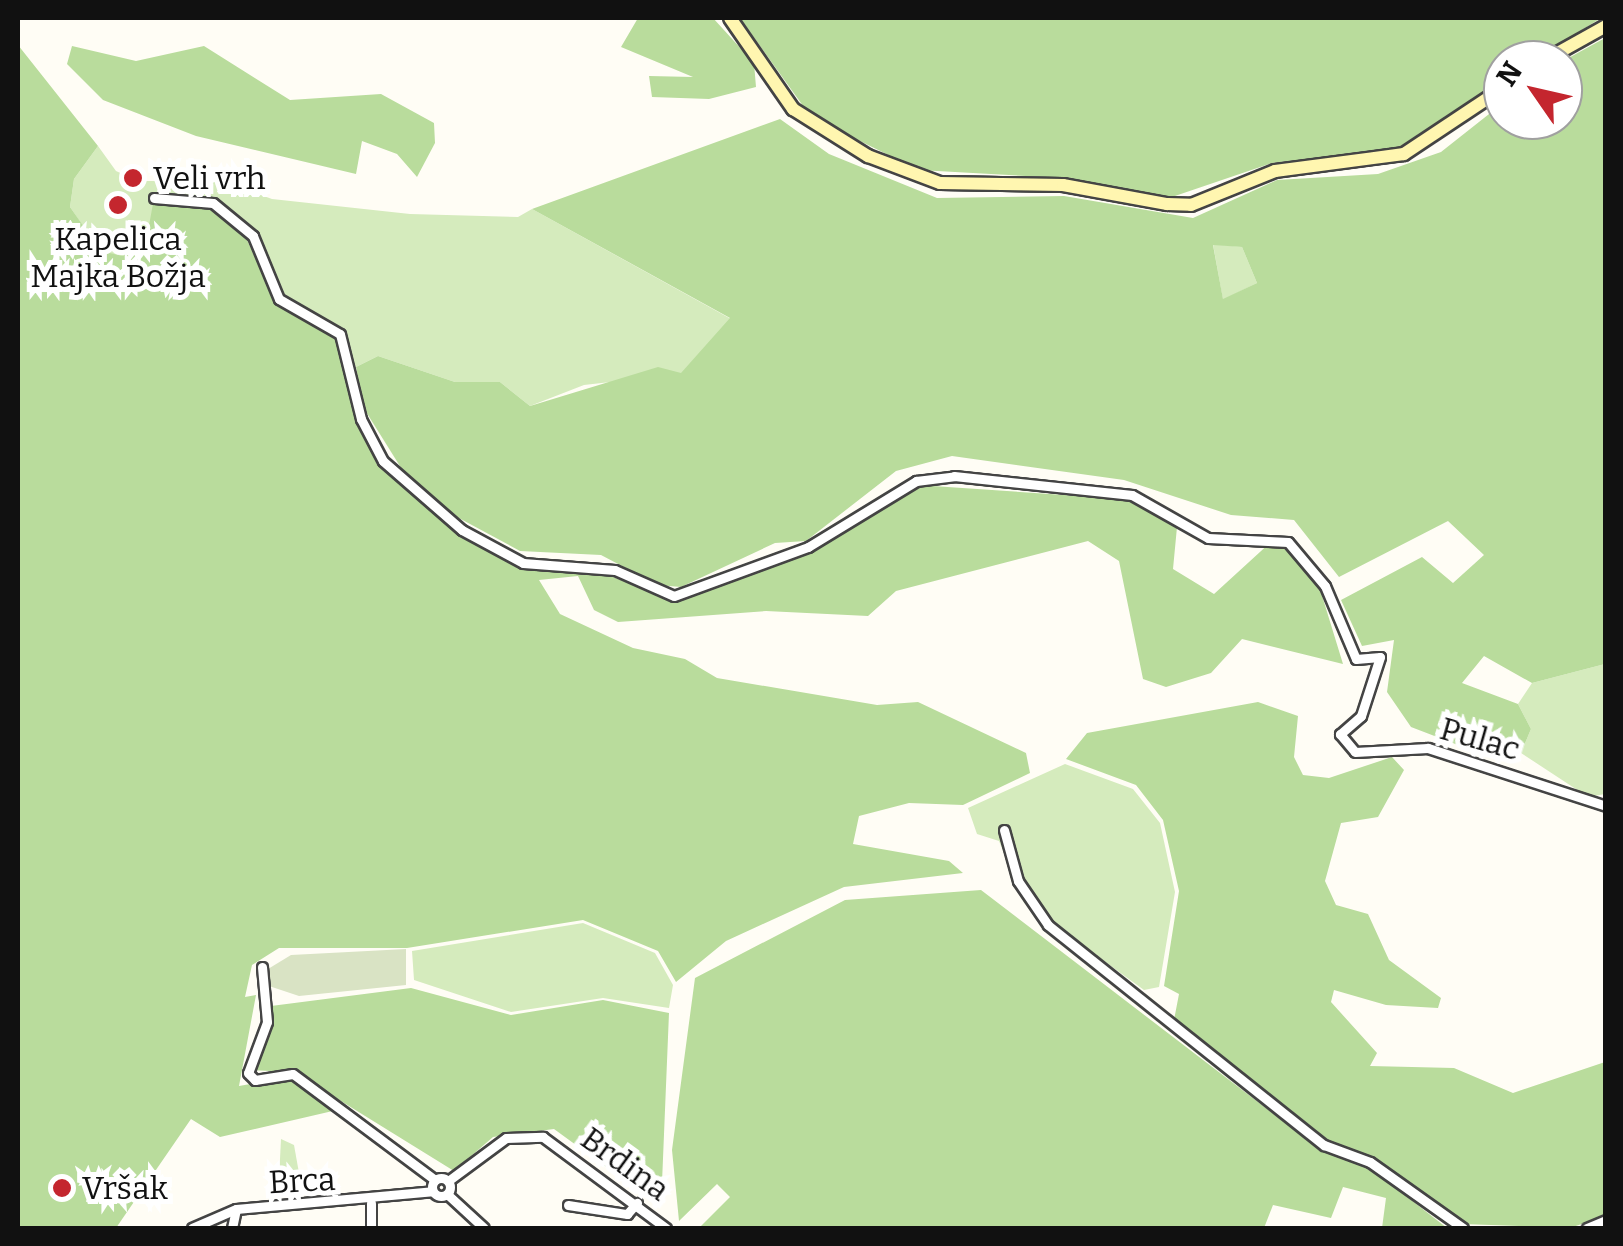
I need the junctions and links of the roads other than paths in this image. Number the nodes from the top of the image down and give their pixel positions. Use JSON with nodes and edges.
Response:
{"nodes":[{"id":1,"x":730,"y":18,"type":"edge"},
{"id":2,"x":1606,"y":26,"type":"edge"},
{"id":3,"x":1581,"y":40,"type":"edge"},
{"id":4,"x":1483,"y":101,"type":"edge"},
{"id":5,"x":154,"y":198,"type":"dead end"},
{"id":6,"x":1606,"y":806,"type":"edge"},
{"id":7,"x":1004,"y":830,"type":"dead end"},
{"id":8,"x":262,"y":967,"type":"dead end"},
{"id":9,"x":448,"y":1181,"type":"junction"},
{"id":10,"x":434,"y":1185,"type":"junction"},
{"id":11,"x":447,"y":1194,"type":"junction"},
{"id":12,"x":372,"y":1203,"type":"junction"},
{"id":13,"x":637,"y":1203,"type":"junction"},
{"id":14,"x":568,"y":1205,"type":"dead end"},
{"id":15,"x":236,"y":1209,"type":"junction"},
{"id":16,"x":1606,"y":1220,"type":"edge"},
{"id":17,"x":192,"y":1228,"type":"edge"},
{"id":18,"x":232,"y":1228,"type":"edge"},
{"id":19,"x":371,"y":1228,"type":"edge"},
{"id":20,"x":484,"y":1228,"type":"edge"},
{"id":21,"x":666,"y":1228,"type":"edge"},
{"id":22,"x":1463,"y":1228,"type":"edge"},
{"id":23,"x":1588,"y":1228,"type":"edge"}],
"edges":[{"from":1,"to":4,"type":"main road"},
{"from":2,"to":3,"type":"main road"},
{"from":5,"to":6,"type":"street","name":"Pulac"},
{"from":7,"to":22,"type":"street"},
{"from":8,"to":10,"type":"street"},
{"from":9,"to":10,"type":"street"},
{"from":9,"to":11,"type":"street"},
{"from":9,"to":13,"type":"street","name":"Brdina"},
{"from":10,"to":11,"type":"street"},
{"from":10,"to":12,"type":"street","name":"Brca"},
{"from":11,"to":20,"type":"street"},
{"from":12,"to":15,"type":"street","name":"Brca"},
{"from":12,"to":19,"type":"street","name":"Brca"},
{"from":13,"to":14,"type":"street"},
{"from":13,"to":21,"type":"street","name":"Brdina"},
{"from":15,"to":17,"type":"street"},
{"from":15,"to":18,"type":"street"},
{"from":16,"to":23,"type":"street"}]}
